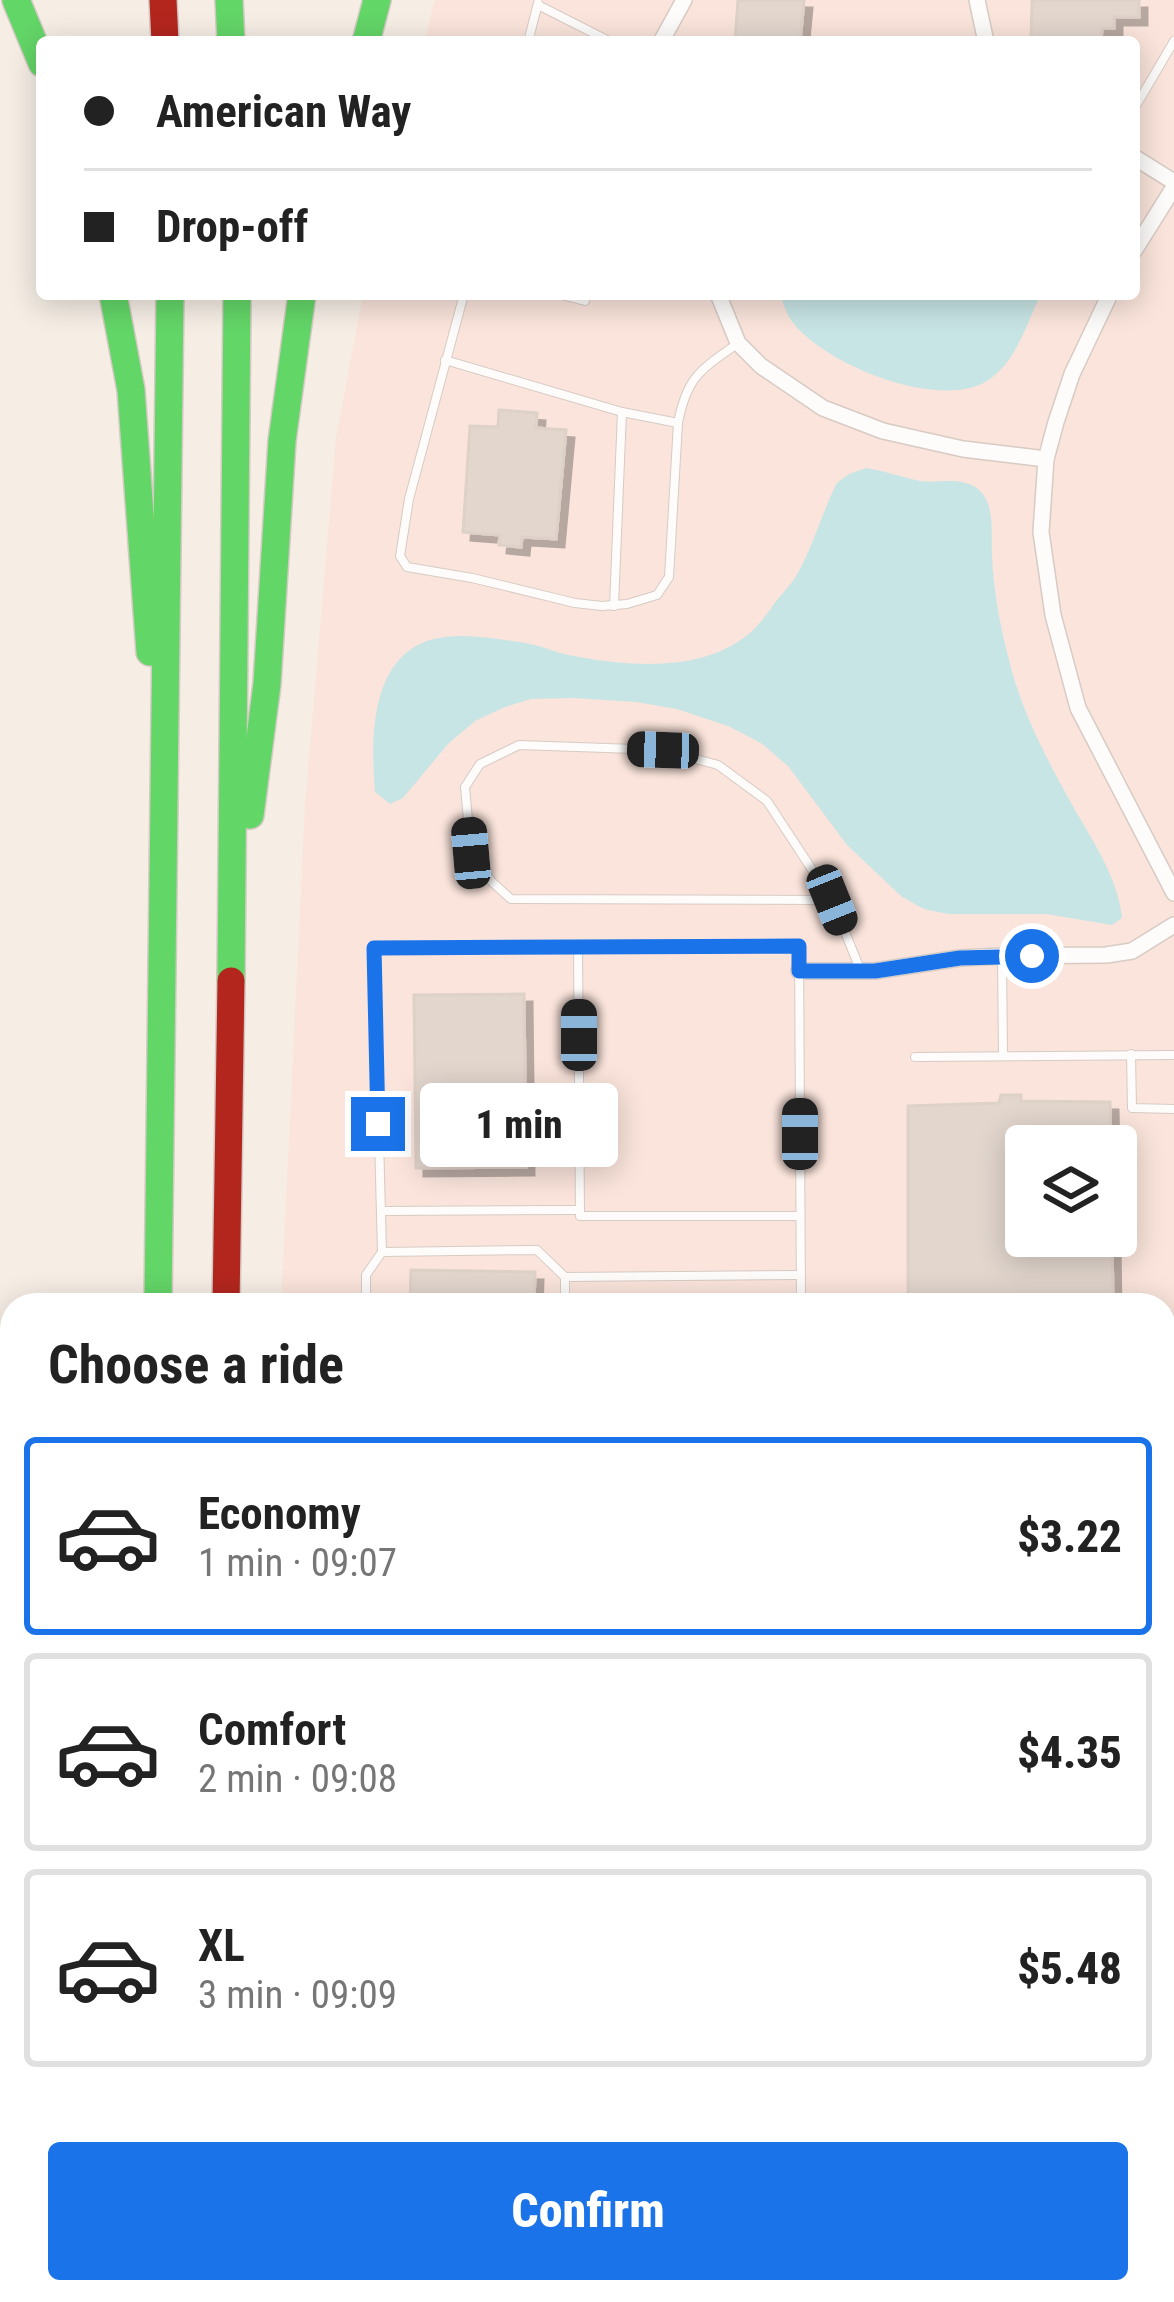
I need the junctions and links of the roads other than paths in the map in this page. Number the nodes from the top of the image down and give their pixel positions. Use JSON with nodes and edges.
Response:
{"nodes":[{"id":1,"x":16,"y":0,"type":"edge"},
{"id":2,"x":163,"y":0,"type":"edge"},
{"id":3,"x":229,"y":0,"type":"edge"},
{"id":4,"x":377,"y":0,"type":"edge"},
{"id":5,"x":683,"y":0,"type":"edge"},
{"id":6,"x":977,"y":0,"type":"edge"},
{"id":7,"x":538,"y":2,"type":"edge"},
{"id":8,"x":165,"y":36,"type":"edge"},
{"id":9,"x":231,"y":36,"type":"edge"},
{"id":10,"x":368,"y":36,"type":"edge"},
{"id":11,"x":530,"y":36,"type":"edge"},
{"id":12,"x":600,"y":36,"type":"edge"},
{"id":13,"x":664,"y":36,"type":"edge"},
{"id":14,"x":985,"y":36,"type":"edge"},
{"id":15,"x":1174,"y":41,"type":"edge"},
{"id":16,"x":36,"y":48,"type":"edge"},
{"id":17,"x":1140,"y":99,"type":"edge"},
{"id":18,"x":1140,"y":161,"type":"edge"},
{"id":19,"x":1174,"y":185,"type":"edge"},
{"id":20,"x":1140,"y":241,"type":"edge"},
{"id":21,"x":114,"y":300,"type":"edge"},
{"id":22,"x":170,"y":300,"type":"edge"},
{"id":23,"x":237,"y":300,"type":"edge"},
{"id":24,"x":301,"y":300,"type":"edge"},
{"id":25,"x":462,"y":300,"type":"edge"},
{"id":26,"x":720,"y":300,"type":"edge"},
{"id":27,"x":1107,"y":300,"type":"edge"},
{"id":28,"x":738,"y":343,"type":"junction"},
{"id":29,"x":445,"y":360,"type":"junction"},
{"id":30,"x":622,"y":412,"type":"junction"},
{"id":31,"x":677,"y":423,"type":"junction"},
{"id":32,"x":1046,"y":459,"type":"junction"},
{"id":33,"x":614,"y":606,"type":"junction"},
{"id":34,"x":165,"y":854,"type":"junction"},
{"id":35,"x":1174,"y":893,"type":"edge"},
{"id":36,"x":832,"y":900,"type":"junction"},
{"id":37,"x":1174,"y":925,"type":"edge"},
{"id":38,"x":232,"y":946,"type":"junction"},
{"id":39,"x":578,"y":947,"type":"junction"},
{"id":40,"x":1002,"y":956,"type":"junction"},
{"id":41,"x":799,"y":971,"type":"junction"},
{"id":42,"x":860,"y":971,"type":"junction"},
{"id":43,"x":1131,"y":1054,"type":"junction"},
{"id":44,"x":1174,"y":1055,"type":"edge"},
{"id":45,"x":1004,"y":1056,"type":"junction"},
{"id":46,"x":914,"y":1057,"type":"dead end"},
{"id":47,"x":1174,"y":1109,"type":"edge"},
{"id":48,"x":580,"y":1210,"type":"junction"},
{"id":49,"x":381,"y":1211,"type":"junction"},
{"id":50,"x":800,"y":1216,"type":"junction"},
{"id":51,"x":382,"y":1252,"type":"junction"},
{"id":52,"x":801,"y":1275,"type":"junction"},
{"id":53,"x":565,"y":1276,"type":"junction"},
{"id":54,"x":158,"y":1293,"type":"edge"},
{"id":55,"x":226,"y":1293,"type":"edge"},
{"id":56,"x":366,"y":1293,"type":"edge"},
{"id":57,"x":565,"y":1293,"type":"edge"},
{"id":58,"x":801,"y":1293,"type":"edge"}],
"edges":[{"from":1,"to":16,"type":"highway"},
{"from":2,"to":8,"type":"highway"},
{"from":3,"to":9,"type":"highway"},
{"from":4,"to":10,"type":"highway"},
{"from":5,"to":13,"type":"street"},
{"from":6,"to":14,"type":"street"},
{"from":7,"to":11,"type":"lane"},
{"from":7,"to":12,"type":"lane"},
{"from":15,"to":17,"type":"lane"},
{"from":18,"to":19,"type":"street"},
{"from":19,"to":20,"type":"street"},
{"from":21,"to":34,"type":"highway"},
{"from":22,"to":34,"type":"highway"},
{"from":23,"to":38,"type":"highway"},
{"from":24,"to":38,"type":"highway"},
{"from":25,"to":29,"type":"lane"},
{"from":26,"to":28,"type":"street"},
{"from":27,"to":32,"type":"street"},
{"from":28,"to":31,"type":"lane"},
{"from":28,"to":32,"type":"street"},
{"from":29,"to":30,"type":"lane"},
{"from":29,"to":33,"type":"lane"},
{"from":30,"to":31,"type":"lane"},
{"from":30,"to":33,"type":"lane"},
{"from":31,"to":33,"type":"lane"},
{"from":32,"to":35,"type":"street"},
{"from":34,"to":54,"type":"highway"},
{"from":36,"to":36,"type":"lane"},
{"from":36,"to":42,"type":"lane"},
{"from":37,"to":40,"type":"street"},
{"from":38,"to":55,"type":"highway"},
{"from":39,"to":41,"type":"lane"},
{"from":39,"to":48,"type":"lane"},
{"from":39,"to":49,"type":"lane"},
{"from":40,"to":42,"type":"street"},
{"from":40,"to":45,"type":"lane"},
{"from":41,"to":42,"type":"street"},
{"from":41,"to":50,"type":"lane"},
{"from":43,"to":44,"type":"lane"},
{"from":43,"to":45,"type":"lane"},
{"from":43,"to":47,"type":"lane"},
{"from":45,"to":46,"type":"lane"},
{"from":48,"to":49,"type":"lane"},
{"from":48,"to":50,"type":"lane"},
{"from":49,"to":51,"type":"lane"},
{"from":50,"to":52,"type":"lane"},
{"from":51,"to":53,"type":"lane"},
{"from":51,"to":56,"type":"lane"},
{"from":52,"to":53,"type":"lane"},
{"from":52,"to":58,"type":"lane"},
{"from":53,"to":57,"type":"lane"}]}
